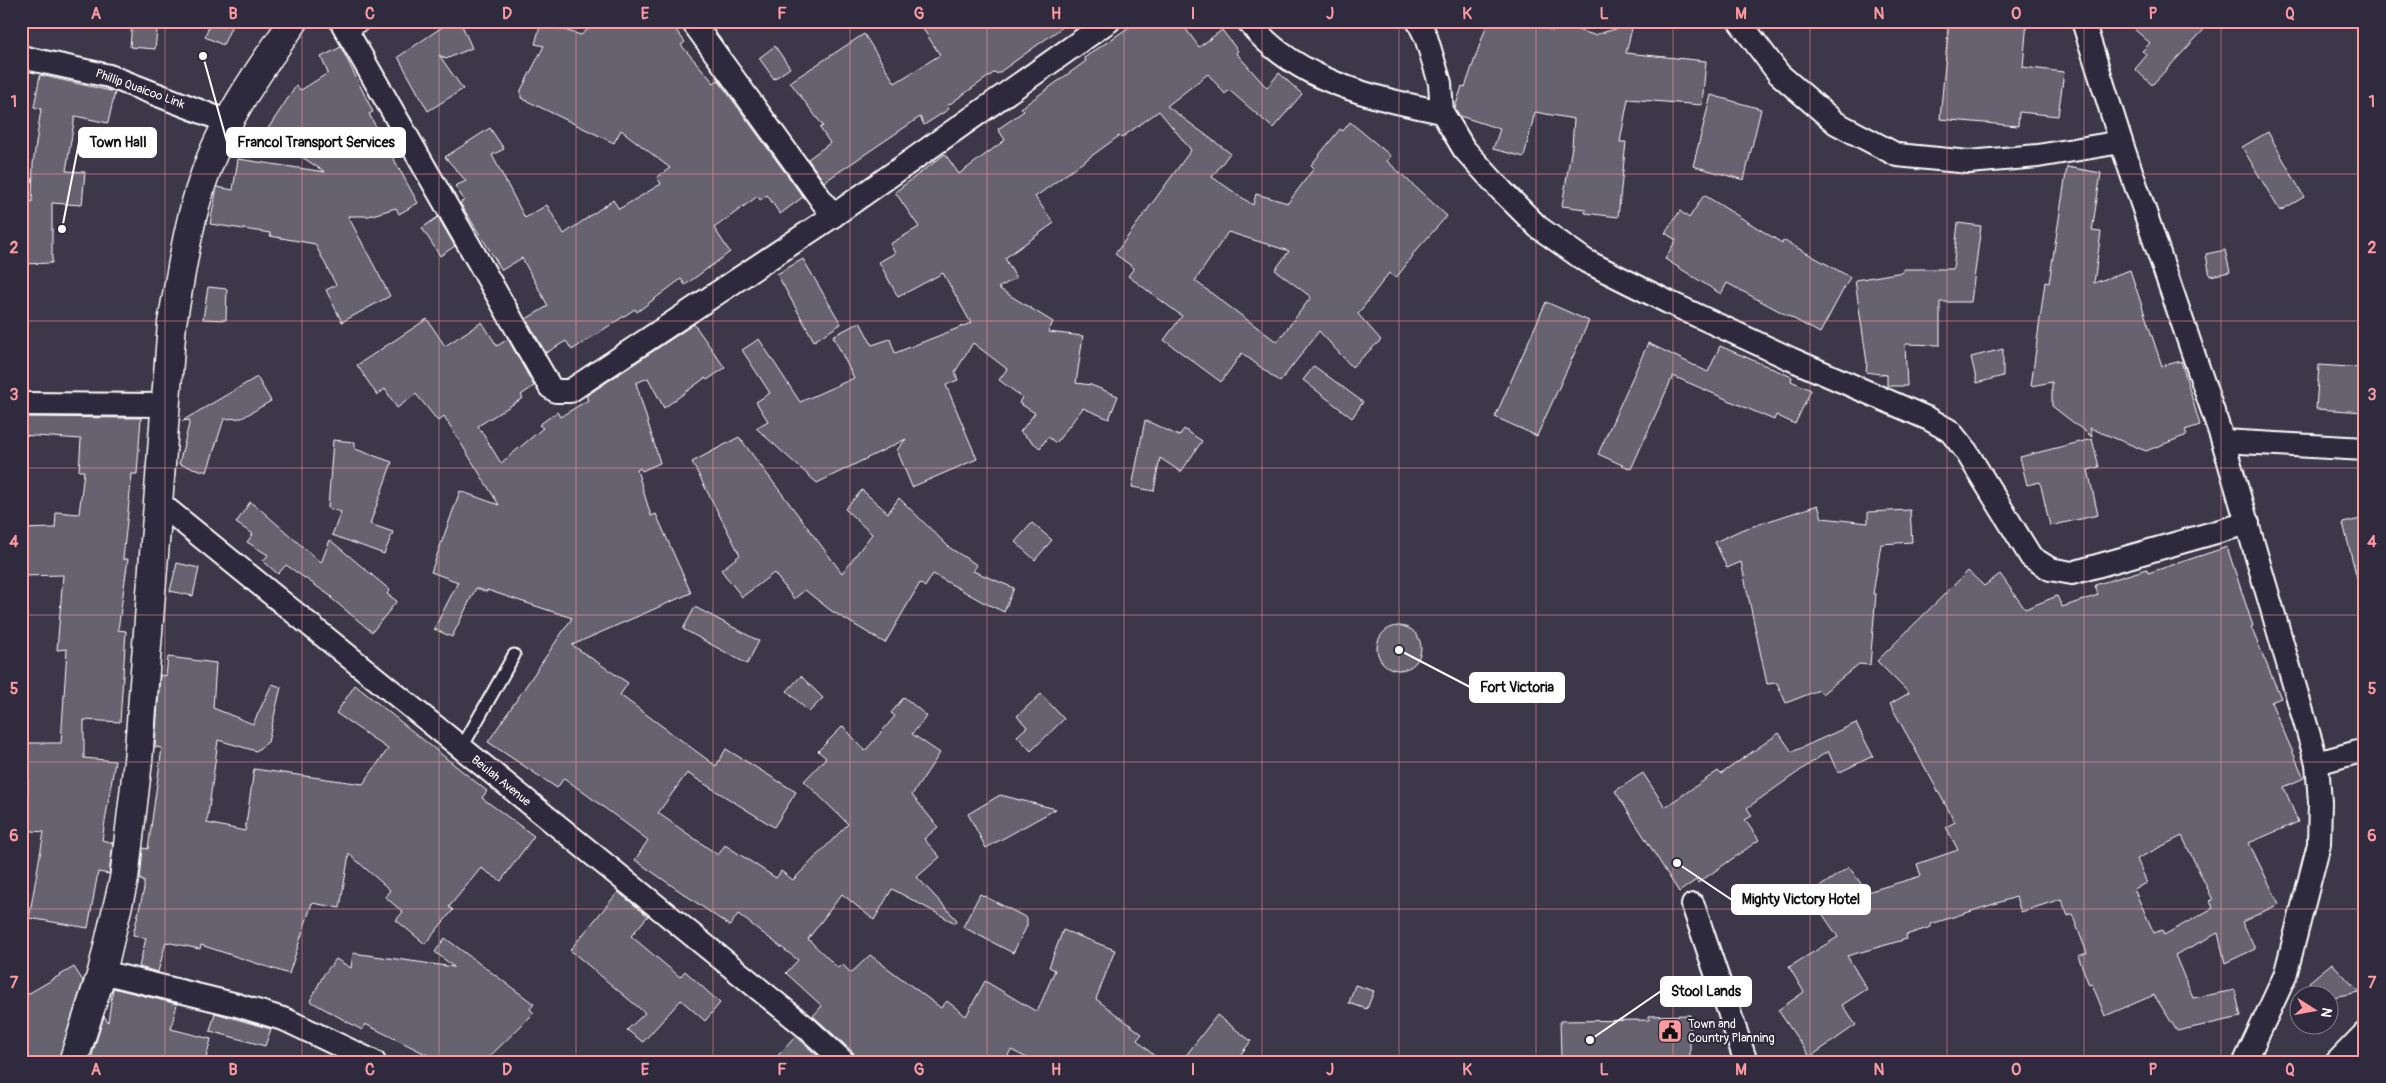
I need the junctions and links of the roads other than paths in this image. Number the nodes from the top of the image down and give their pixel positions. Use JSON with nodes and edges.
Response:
{"nodes":[{"id":1,"x":367,"y":21,"type":"edge"},
{"id":2,"x":692,"y":21,"type":"edge"},
{"id":3,"x":1109,"y":21,"type":"edge"},
{"id":4,"x":1248,"y":21,"type":"edge"},
{"id":5,"x":1418,"y":21,"type":"edge"},
{"id":6,"x":1739,"y":21,"type":"edge"},
{"id":7,"x":2083,"y":21,"type":"edge"},
{"id":8,"x":286,"y":24,"type":"edge"},
{"id":9,"x":345,"y":28,"type":"edge"},
{"id":10,"x":21,"y":57,"type":"edge"},
{"id":11,"x":1442,"y":112,"type":"junction"},
{"id":12,"x":228,"y":122,"type":"junction"},
{"id":13,"x":2121,"y":142,"type":"junction"},
{"id":14,"x":833,"y":216,"type":"junction"},
{"id":15,"x":21,"y":404,"type":"edge"},
{"id":16,"x":165,"y":405,"type":"junction"},
{"id":17,"x":2223,"y":441,"type":"junction"},
{"id":18,"x":2365,"y":449,"type":"edge"},
{"id":19,"x":157,"y":501,"type":"junction"},
{"id":20,"x":2248,"y":522,"type":"junction"},
{"id":21,"x":514,"y":655,"type":"dead end"},
{"id":22,"x":461,"y":749,"type":"junction"},
{"id":23,"x":2365,"y":750,"type":"edge"},
{"id":24,"x":2316,"y":763,"type":"junction"},
{"id":25,"x":1693,"y":904,"type":"dead end"},
{"id":26,"x":102,"y":972,"type":"junction"},
{"id":27,"x":2365,"y":1033,"type":"edge"},
{"id":28,"x":73,"y":1062,"type":"edge"},
{"id":29,"x":374,"y":1062,"type":"edge"},
{"id":30,"x":844,"y":1062,"type":"edge"},
{"id":31,"x":1746,"y":1062,"type":"edge"},
{"id":32,"x":2245,"y":1062,"type":"edge"},
{"id":33,"x":2338,"y":1062,"type":"edge"}],
"edges":[{"from":1,"to":9,"type":"lane"},
{"from":2,"to":14,"type":"street"},
{"from":3,"to":14,"type":"street"},
{"from":4,"to":11,"type":"street"},
{"from":5,"to":11,"type":"street"},
{"from":6,"to":13,"type":"street"},
{"from":7,"to":13,"type":"street"},
{"from":8,"to":12,"type":"street"},
{"from":9,"to":14,"type":"street"},
{"from":10,"to":12,"type":"street","name":"Phillip Quaicoo Link"},
{"from":11,"to":20,"type":"street"},
{"from":12,"to":16,"type":"street"},
{"from":13,"to":17,"type":"street"},
{"from":15,"to":16,"type":"street"},
{"from":16,"to":19,"type":"street"},
{"from":17,"to":18,"type":"street"},
{"from":17,"to":20,"type":"street"},
{"from":19,"to":22,"type":"street","name":"Beulah Avenue"},
{"from":19,"to":26,"type":"street"},
{"from":20,"to":24,"type":"street"},
{"from":21,"to":22,"type":"lane"},
{"from":22,"to":30,"type":"street","name":"Beulah Avenue"},
{"from":23,"to":24,"type":"street"},
{"from":24,"to":32,"type":"street"},
{"from":25,"to":31,"type":"street"},
{"from":26,"to":28,"type":"street"},
{"from":26,"to":29,"type":"street"},
{"from":27,"to":33,"type":"street"}]}
